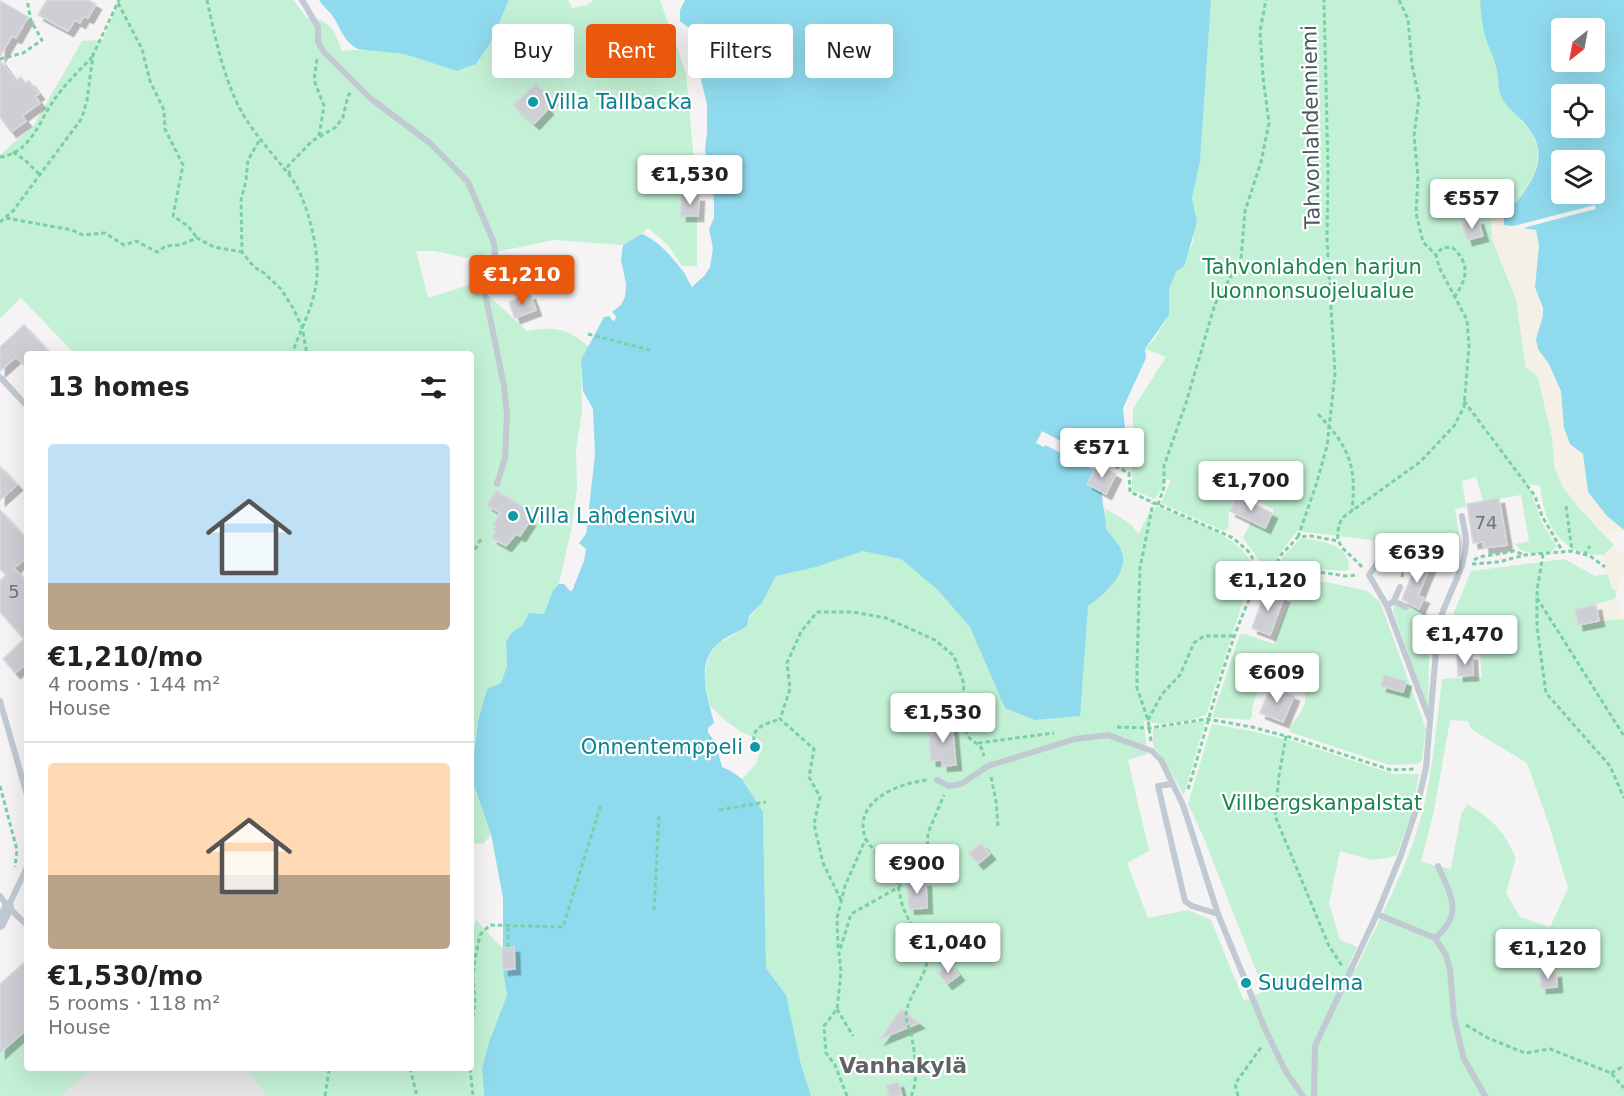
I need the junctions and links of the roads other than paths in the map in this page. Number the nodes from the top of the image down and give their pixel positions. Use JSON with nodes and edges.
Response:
{"nodes":[{"id":1,"x":302,"y":0,"type":"edge"},
{"id":2,"x":0,"y":377,"type":"edge"},
{"id":3,"x":24,"y":403,"type":"edge"},
{"id":4,"x":498,"y":484,"type":"dead end"},
{"id":5,"x":1462,"y":516,"type":"dead end"},
{"id":6,"x":1462,"y":565,"type":"junction"},
{"id":7,"x":1400,"y":587,"type":"road end"},
{"id":8,"x":1394,"y":601,"type":"junction"},
{"id":9,"x":1387,"y":606,"type":"junction"},
{"id":10,"x":1406,"y":607,"type":"dead end"},
{"id":11,"x":0,"y":701,"type":"edge"},
{"id":12,"x":1431,"y":722,"type":"junction"},
{"id":13,"x":937,"y":780,"type":"road end"},
{"id":14,"x":1171,"y":783,"type":"junction"},
{"id":15,"x":24,"y":785,"type":"edge"},
{"id":16,"x":1438,"y":866,"type":"dead end"},
{"id":17,"x":24,"y":873,"type":"edge"},
{"id":18,"x":0,"y":896,"type":"edge"},
{"id":19,"x":8,"y":907,"type":"junction"},
{"id":20,"x":1218,"y":914,"type":"junction"},
{"id":21,"x":1377,"y":914,"type":"junction"},
{"id":22,"x":24,"y":922,"type":"edge"},
{"id":23,"x":0,"y":924,"type":"edge"},
{"id":24,"x":1435,"y":938,"type":"junction"},
{"id":25,"x":1303,"y":1096,"type":"edge"},
{"id":26,"x":1314,"y":1096,"type":"edge"},
{"id":27,"x":1485,"y":1096,"type":"edge"}],
"edges":[{"from":1,"to":4,"type":"lane"},
{"from":2,"to":3,"type":"lane"},
{"from":5,"to":6,"type":"lane"},
{"from":6,"to":9,"type":"lane"},
{"from":6,"to":12,"type":"lane"},
{"from":7,"to":8,"type":"lane"},
{"from":8,"to":9,"type":"lane"},
{"from":8,"to":10,"type":"lane"},
{"from":9,"to":12,"type":"lane"},
{"from":11,"to":15,"type":"lane"},
{"from":12,"to":21,"type":"lane"},
{"from":13,"to":14,"type":"lane"},
{"from":14,"to":20,"type":"lane"},
{"from":14,"to":20,"type":"lane"},
{"from":16,"to":24,"type":"lane"},
{"from":17,"to":19,"type":"lane"},
{"from":18,"to":19,"type":"lane"},
{"from":19,"to":22,"type":"lane"},
{"from":19,"to":23,"type":"street"},
{"from":20,"to":25,"type":"lane"},
{"from":21,"to":24,"type":"lane"},
{"from":21,"to":26,"type":"lane"},
{"from":24,"to":27,"type":"lane"}]}
